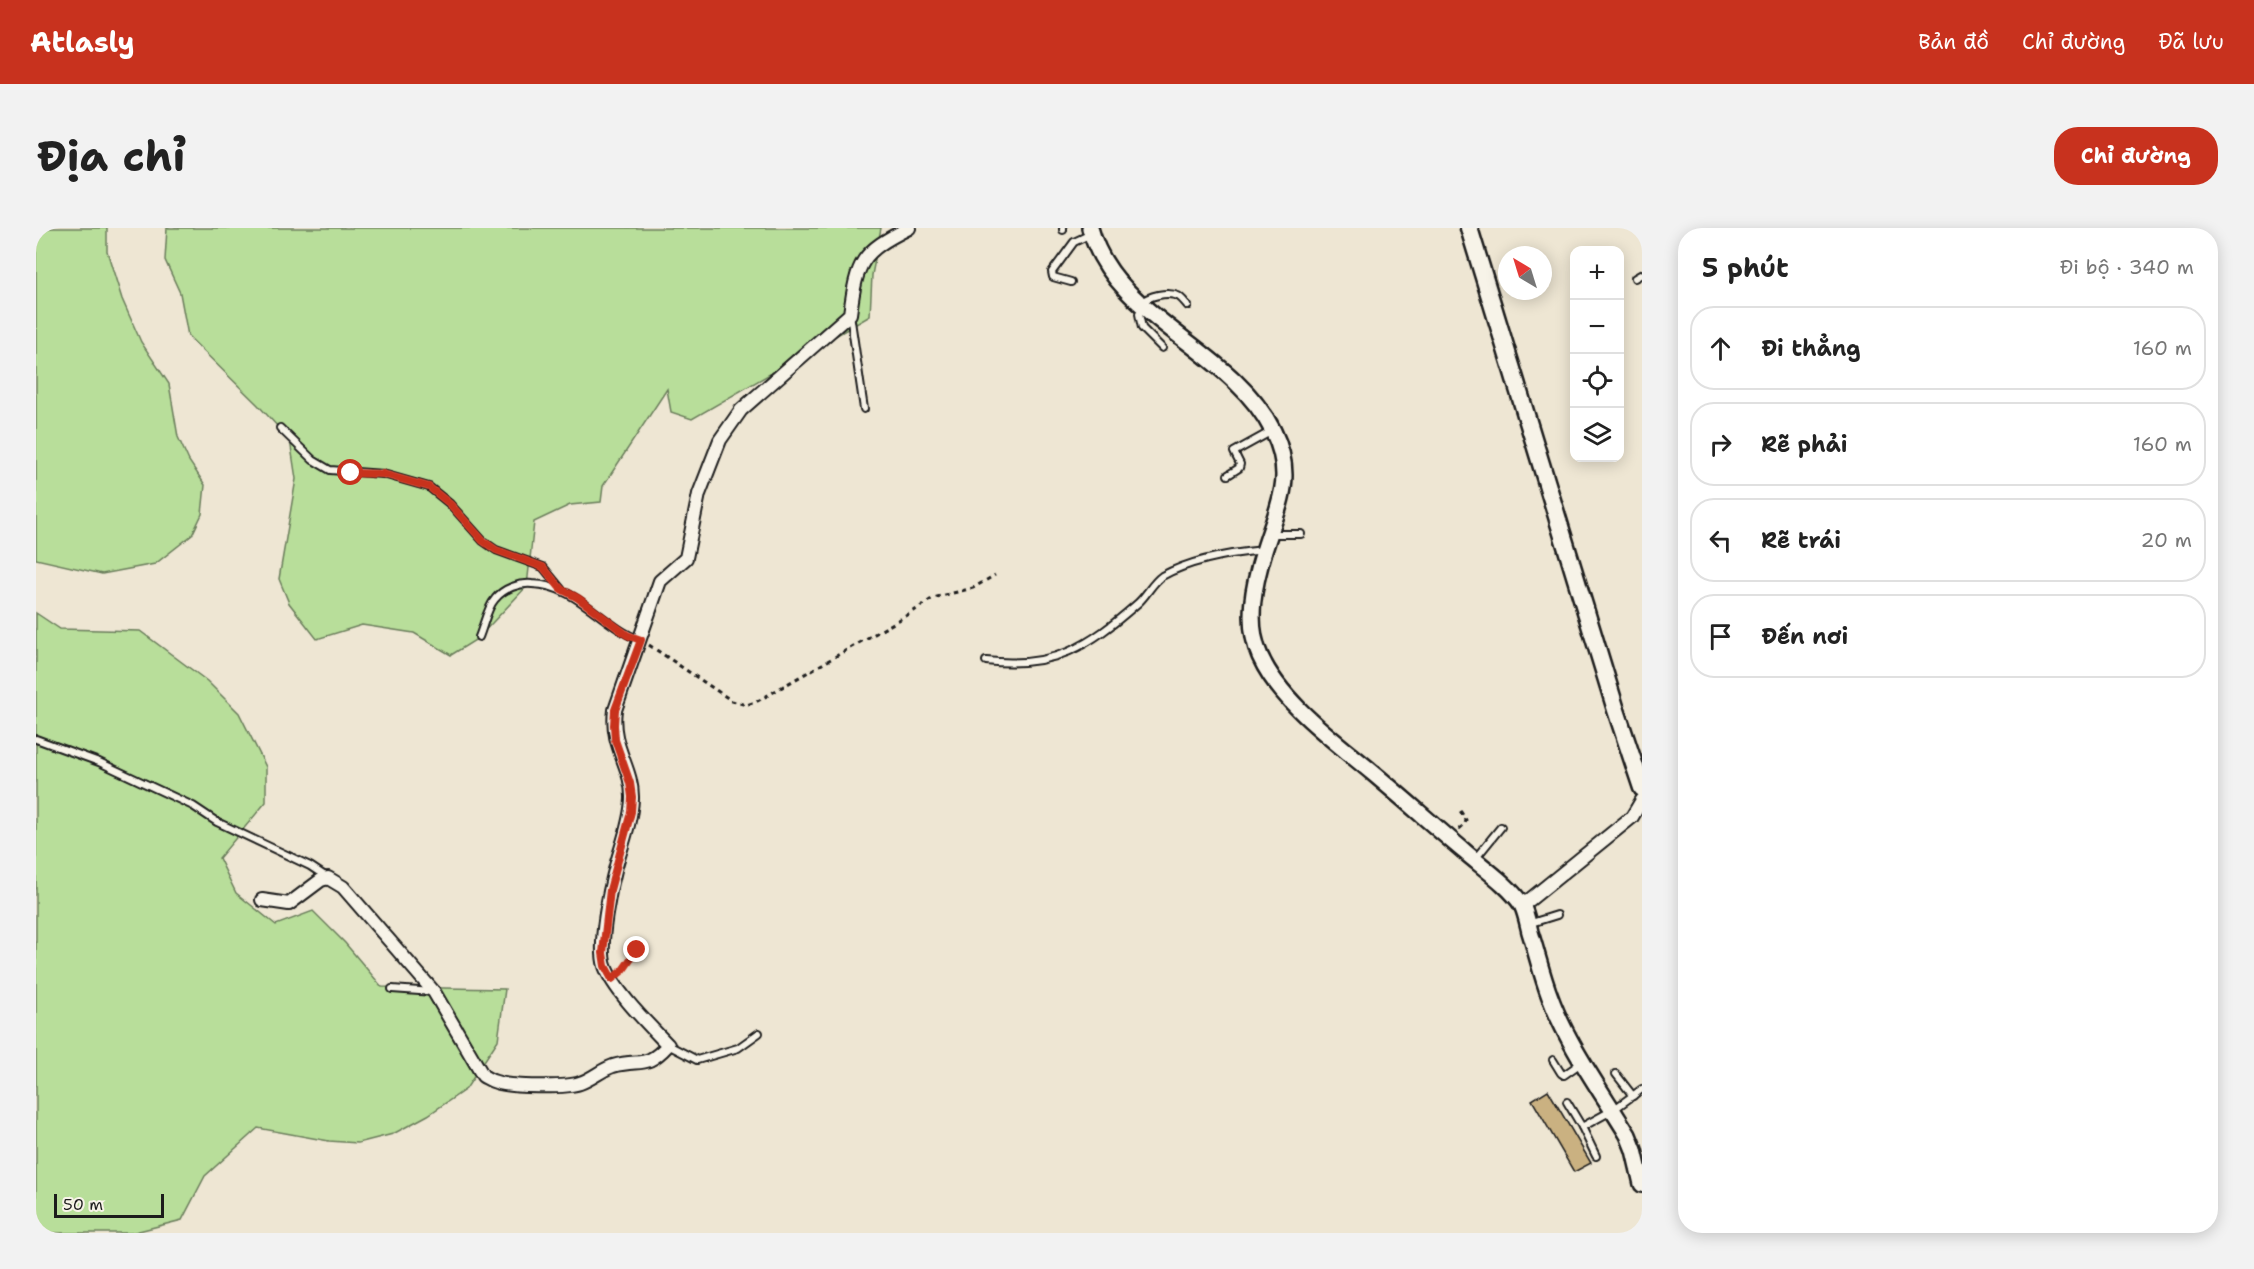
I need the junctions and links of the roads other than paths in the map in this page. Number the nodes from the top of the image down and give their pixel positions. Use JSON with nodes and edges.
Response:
{"nodes":[{"id":1,"x":909,"y":228,"type":"edge"},
{"id":2,"x":1469,"y":228,"type":"edge"},
{"id":3,"x":1090,"y":231,"type":"edge"},
{"id":4,"x":1642,"y":274,"type":"edge"},
{"id":5,"x":1635,"y":278,"type":"dead end"},
{"id":6,"x":1071,"y":282,"type":"dead end"},
{"id":7,"x":1142,"y":305,"type":"junction"},
{"id":8,"x":1188,"y":306,"type":"dead end"},
{"id":9,"x":850,"y":314,"type":"junction"},
{"id":10,"x":1162,"y":348,"type":"dead end"},
{"id":11,"x":864,"y":409,"type":"dead end"},
{"id":12,"x":280,"y":428,"type":"dead end"},
{"id":13,"x":1273,"y":430,"type":"junction"},
{"id":14,"x":1228,"y":475,"type":"dead end"},
{"id":15,"x":1272,"y":534,"type":"junction"},
{"id":16,"x":1301,"y":534,"type":"dead end"},
{"id":17,"x":1264,"y":550,"type":"junction"},
{"id":18,"x":561,"y":589,"type":"junction"},
{"id":19,"x":479,"y":637,"type":"dead end"},
{"id":20,"x":641,"y":640,"type":"junction"},
{"id":21,"x":986,"y":661,"type":"dead end"},
{"id":22,"x":36,"y":739,"type":"edge"},
{"id":23,"x":1642,"y":788,"type":"edge"},
{"id":24,"x":1642,"y":800,"type":"edge"},
{"id":25,"x":1502,"y":827,"type":"dead end"},
{"id":26,"x":1474,"y":860,"type":"junction"},
{"id":27,"x":328,"y":878,"type":"junction"},
{"id":28,"x":262,"y":900,"type":"dead end"},
{"id":29,"x":1522,"y":906,"type":"junction"},
{"id":30,"x":1557,"y":915,"type":"dead end"},
{"id":31,"x":1528,"y":924,"type":"junction"},
{"id":32,"x":392,"y":989,"type":"dead end"},
{"id":33,"x":434,"y":992,"type":"junction"},
{"id":34,"x":759,"y":1033,"type":"dead end"},
{"id":35,"x":668,"y":1045,"type":"junction"},
{"id":36,"x":1553,"y":1060,"type":"dead end"},
{"id":37,"x":1584,"y":1061,"type":"junction"},
{"id":38,"x":1616,"y":1074,"type":"dead end"},
{"id":39,"x":1642,"y":1089,"type":"edge"},
{"id":40,"x":1633,"y":1095,"type":"junction"},
{"id":41,"x":1567,"y":1102,"type":"dead end"},
{"id":42,"x":1613,"y":1110,"type":"junction"},
{"id":43,"x":1581,"y":1127,"type":"junction"},
{"id":44,"x":1596,"y":1156,"type":"dead end"},
{"id":45,"x":1642,"y":1184,"type":"edge"}],
"edges":[{"from":1,"to":9,"type":"street"},
{"from":2,"to":23,"type":"main road"},
{"from":3,"to":6,"type":"lane"},
{"from":3,"to":7,"type":"street"},
{"from":4,"to":5,"type":"lane"},
{"from":7,"to":8,"type":"lane"},
{"from":7,"to":10,"type":"lane"},
{"from":7,"to":13,"type":"street"},
{"from":9,"to":11,"type":"lane"},
{"from":9,"to":20,"type":"street"},
{"from":12,"to":18,"type":"lane"},
{"from":13,"to":14,"type":"lane"},
{"from":13,"to":15,"type":"street"},
{"from":15,"to":16,"type":"lane"},
{"from":15,"to":17,"type":"street"},
{"from":17,"to":21,"type":"lane"},
{"from":17,"to":26,"type":"street"},
{"from":18,"to":19,"type":"lane"},
{"from":18,"to":20,"type":"lane"},
{"from":20,"to":35,"type":"street"},
{"from":22,"to":27,"type":"lane"},
{"from":24,"to":29,"type":"street"},
{"from":25,"to":26,"type":"lane"},
{"from":26,"to":29,"type":"street"},
{"from":27,"to":28,"type":"street"},
{"from":27,"to":33,"type":"street"},
{"from":29,"to":31,"type":"street"},
{"from":30,"to":31,"type":"lane"},
{"from":31,"to":37,"type":"street"},
{"from":32,"to":33,"type":"lane"},
{"from":33,"to":35,"type":"street"},
{"from":34,"to":35,"type":"lane"},
{"from":36,"to":37,"type":"lane"},
{"from":37,"to":42,"type":"street"},
{"from":38,"to":40,"type":"lane"},
{"from":39,"to":40,"type":"lane"},
{"from":40,"to":42,"type":"lane"},
{"from":41,"to":43,"type":"lane"},
{"from":42,"to":43,"type":"lane"},
{"from":42,"to":45,"type":"street"},
{"from":43,"to":44,"type":"lane"}]}
